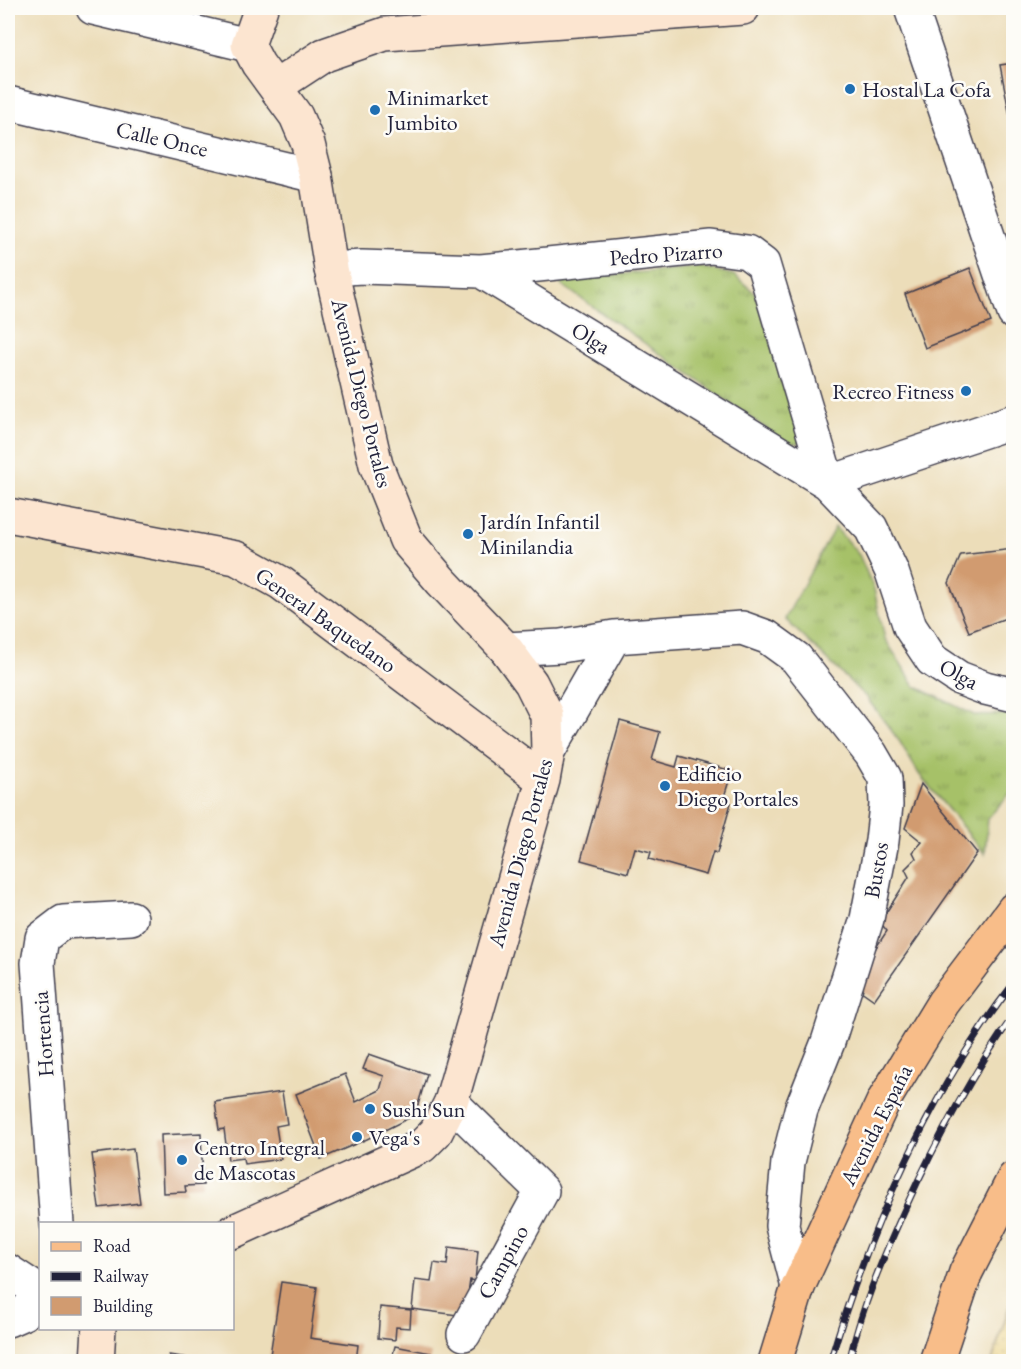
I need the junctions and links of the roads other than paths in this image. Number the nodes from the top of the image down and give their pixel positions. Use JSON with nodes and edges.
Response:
{"nodes":[{"id":1,"x":93,"y":8,"type":"edge"},
{"id":2,"x":261,"y":8,"type":"edge"},
{"id":3,"x":743,"y":8,"type":"edge"},
{"id":4,"x":911,"y":8,"type":"edge"},
{"id":5,"x":248,"y":45,"type":"junction"},
{"id":6,"x":275,"y":87,"type":"junction"},
{"id":7,"x":8,"y":103,"type":"edge"},
{"id":8,"x":316,"y":176,"type":"junction"},
{"id":9,"x":331,"y":269,"type":"junction"},
{"id":10,"x":481,"y":271,"type":"junction"},
{"id":11,"x":1014,"y":314,"type":"edge"},
{"id":12,"x":1014,"y":421,"type":"edge"},
{"id":13,"x":828,"y":483,"type":"junction"},
{"id":14,"x":8,"y":515,"type":"edge"},
{"id":15,"x":614,"y":637,"type":"junction"},
{"id":16,"x":506,"y":649,"type":"junction"},
{"id":17,"x":1014,"y":695,"type":"edge"},
{"id":18,"x":546,"y":766,"type":"junction"},
{"id":19,"x":1014,"y":909,"type":"edge"},
{"id":20,"x":131,"y":918,"type":"dead end"},
{"id":21,"x":451,"y":1102,"type":"junction"},
{"id":22,"x":1014,"y":1178,"type":"edge"},
{"id":23,"x":57,"y":1222,"type":"edge"},
{"id":24,"x":234,"y":1231,"type":"edge"},
{"id":25,"x":8,"y":1271,"type":"edge"},
{"id":26,"x":798,"y":1287,"type":"junction"},
{"id":27,"x":39,"y":1293,"type":"edge"},
{"id":28,"x":39,"y":1295,"type":"edge"},
{"id":29,"x":8,"y":1320,"type":"edge"},
{"id":30,"x":99,"y":1330,"type":"edge"},
{"id":31,"x":464,"y":1334,"type":"dead end"},
{"id":32,"x":97,"y":1362,"type":"edge"},
{"id":33,"x":775,"y":1362,"type":"edge"},
{"id":34,"x":936,"y":1362,"type":"edge"}],
"edges":[{"from":1,"to":5,"type":"street"},
{"from":2,"to":5,"type":"street"},
{"from":3,"to":6,"type":"street"},
{"from":4,"to":11,"type":"street"},
{"from":5,"to":6,"type":"street","name":"Avenida Diego Portales"},
{"from":6,"to":8,"type":"street","name":"Avenida Diego Portales"},
{"from":7,"to":8,"type":"street","name":"Calle Once"},
{"from":8,"to":9,"type":"street","name":"Avenida Diego Portales"},
{"from":9,"to":10,"type":"street","name":"Olga"},
{"from":9,"to":16,"type":"street","name":"Avenida Diego Portales"},
{"from":10,"to":13,"type":"street","name":"Olga"},
{"from":10,"to":13,"type":"street","name":"Pedro Pizarro"},
{"from":12,"to":13,"type":"street"},
{"from":13,"to":17,"type":"street","name":"Olga"},
{"from":14,"to":18,"type":"street","name":"General Baquedano"},
{"from":15,"to":16,"type":"street","name":"Bustos"},
{"from":15,"to":18,"type":"street"},
{"from":15,"to":26,"type":"street","name":"Bustos"},
{"from":16,"to":18,"type":"street","name":"Avenida Diego Portales"},
{"from":18,"to":21,"type":"street","name":"Avenida Diego Portales"},
{"from":19,"to":26,"type":"main road","name":"Avenida España"},
{"from":20,"to":23,"type":"street","name":"Hortencia"},
{"from":21,"to":24,"type":"street","name":"Avenida Diego Portales"},
{"from":21,"to":31,"type":"street","name":"Campino"},
{"from":22,"to":34,"type":"main road"},
{"from":25,"to":27,"type":"street"},
{"from":26,"to":33,"type":"main road","name":"Avenida España"},
{"from":28,"to":29,"type":"street"},
{"from":30,"to":32,"type":"street"}]}
